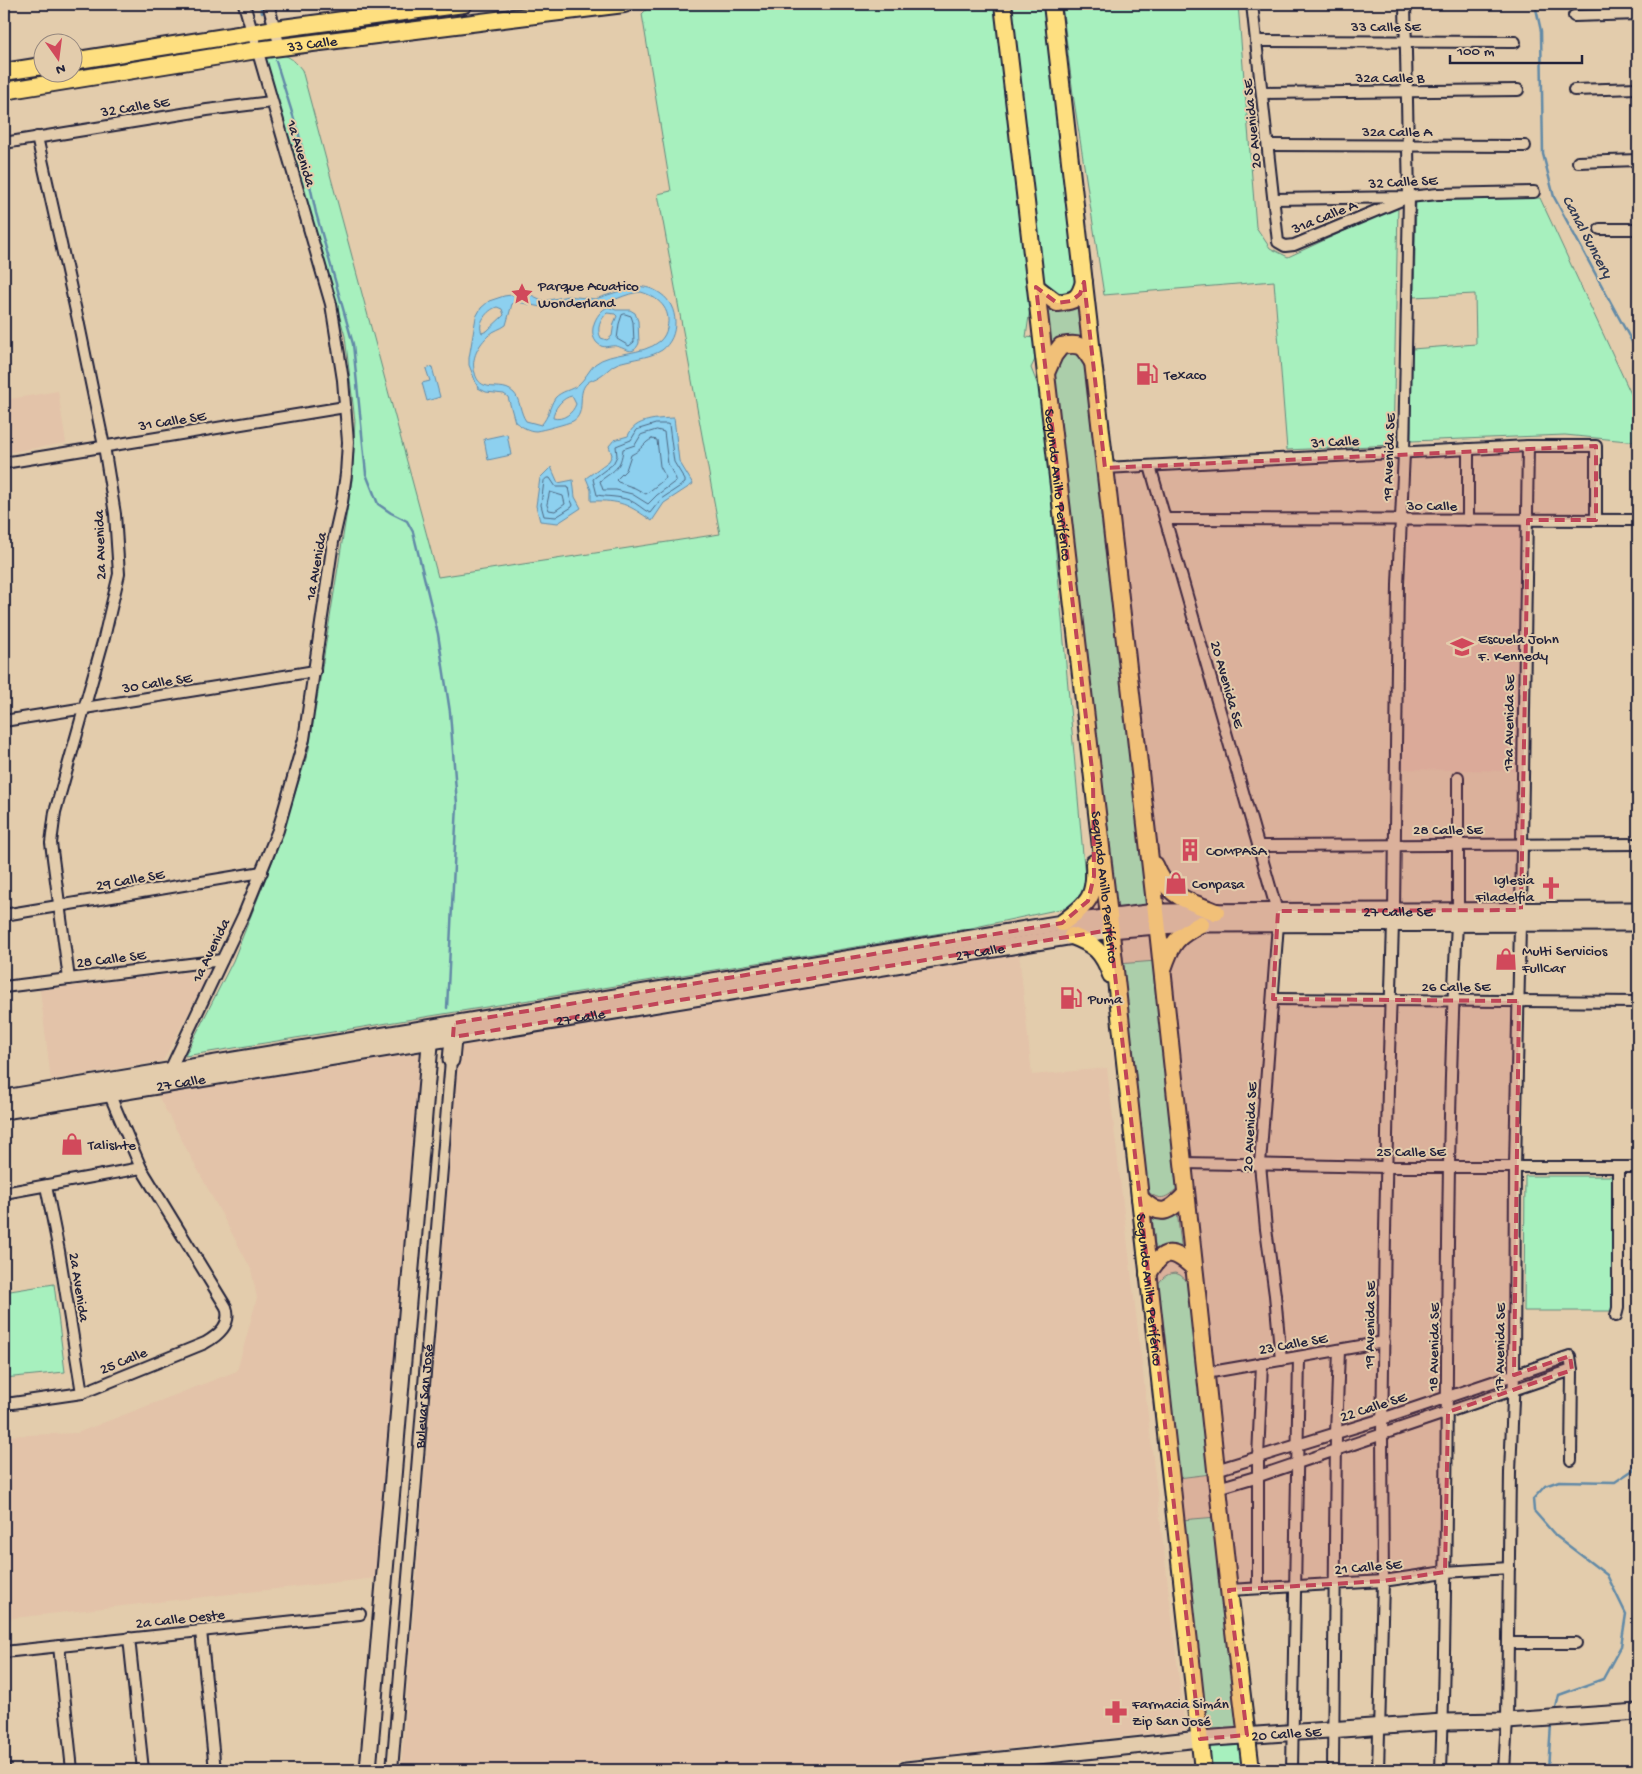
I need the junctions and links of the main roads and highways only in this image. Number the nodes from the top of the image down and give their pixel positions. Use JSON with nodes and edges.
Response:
{"nodes":[{"id":1,"x":464,"y":4,"type":"edge"},
{"id":2,"x":624,"y":4,"type":"edge"},
{"id":3,"x":1003,"y":4,"type":"edge"},
{"id":4,"x":1052,"y":4,"type":"edge"},
{"id":5,"x":82,"y":59,"type":"edge"},
{"id":6,"x":32,"y":68,"type":"edge"},
{"id":7,"x":4,"y":72,"type":"edge"},
{"id":8,"x":4,"y":91,"type":"edge"},
{"id":9,"x":1084,"y":282,"type":"junction"},
{"id":10,"x":1036,"y":287,"type":"junction"},
{"id":11,"x":1093,"y":363,"type":"junction"},
{"id":12,"x":1046,"y":374,"type":"junction"},
{"id":13,"x":1093,"y":778,"type":"junction"},
{"id":14,"x":1149,"y":849,"type":"junction"},
{"id":15,"x":1638,"y":910,"type":"edge"},
{"id":16,"x":1216,"y":912,"type":"junction"},
{"id":17,"x":1521,"y":917,"type":"junction"},
{"id":18,"x":1277,"y":918,"type":"junction"},
{"id":19,"x":1157,"y":919,"type":"junction"},
{"id":20,"x":1062,"y":923,"type":"junction"},
{"id":21,"x":1109,"y":923,"type":"junction"},
{"id":22,"x":1638,"y":923,"type":"edge"},
{"id":23,"x":1201,"y":924,"type":"junction"},
{"id":24,"x":1072,"y":936,"type":"junction"},
{"id":25,"x":1162,"y":974,"type":"junction"},
{"id":26,"x":1117,"y":993,"type":"junction"},
{"id":27,"x":454,"y":1030,"type":"junction"},
{"id":28,"x":431,"y":1034,"type":"junction"},
{"id":29,"x":451,"y":1060,"type":"road end"},
{"id":30,"x":4,"y":1098,"type":"edge"},
{"id":31,"x":4,"y":1111,"type":"edge"},
{"id":32,"x":1186,"y":1194,"type":"junction"},
{"id":33,"x":1140,"y":1198,"type":"junction"},
{"id":34,"x":1194,"y":1268,"type":"junction"},
{"id":35,"x":1148,"y":1274,"type":"junction"},
{"id":36,"x":1638,"y":1712,"type":"edge"},
{"id":37,"x":1247,"y":1735,"type":"junction"},
{"id":38,"x":1200,"y":1738,"type":"junction"},
{"id":39,"x":966,"y":1767,"type":"edge"},
{"id":40,"x":368,"y":1770,"type":"edge"},
{"id":41,"x":906,"y":1770,"type":"edge"},
{"id":42,"x":1203,"y":1770,"type":"edge"},
{"id":43,"x":1251,"y":1770,"type":"edge"}],
"edges":[{"from":1,"to":5,"type":"main road","name":"33 Calle"},
{"from":2,"to":8,"type":"main road","name":"33 Calle"},
{"from":3,"to":10,"type":"main road","name":"Segundo Anillo Periférico"},
{"from":4,"to":9,"type":"main road"},
{"from":6,"to":7,"type":"main road"},
{"from":9,"to":10,"type":"main road"},
{"from":9,"to":11,"type":"main road"},
{"from":10,"to":12,"type":"main road","name":"Segundo Anillo Periférico"},
{"from":11,"to":12,"type":"main road"},
{"from":11,"to":14,"type":"main road"},
{"from":12,"to":13,"type":"main road","name":"Segundo Anillo Periférico"},
{"from":13,"to":20,"type":"main road"},
{"from":13,"to":21,"type":"main road","name":"Segundo Anillo Periférico"},
{"from":14,"to":16,"type":"main road"},
{"from":14,"to":19,"type":"main road"},
{"from":15,"to":17,"type":"main road","name":"27 Calle SE"},
{"from":16,"to":18,"type":"main road","name":"27 Calle SE"},
{"from":16,"to":19,"type":"main road","name":"27 Calle SE"},
{"from":17,"to":18,"type":"main road","name":"27 Calle SE"},
{"from":17,"to":22,"type":"main road","name":"27 Calle SE"},
{"from":18,"to":23,"type":"main road","name":"27 Calle SE"},
{"from":19,"to":21,"type":"main road","name":"27 Calle"},
{"from":19,"to":23,"type":"main road","name":"27 Calle SE"},
{"from":19,"to":25,"type":"main road"},
{"from":20,"to":21,"type":"main road","name":"27 Calle"},
{"from":20,"to":27,"type":"main road","name":"27 Calle"},
{"from":21,"to":24,"type":"main road","name":"27 Calle"},
{"from":21,"to":26,"type":"main road","name":"Segundo Anillo Periférico"},
{"from":23,"to":25,"type":"main road"},
{"from":24,"to":26,"type":"main road"},
{"from":24,"to":27,"type":"main road","name":"27 Calle"},
{"from":25,"to":32,"type":"main road"},
{"from":26,"to":33,"type":"main road","name":"Segundo Anillo Periférico"},
{"from":27,"to":28,"type":"main road","name":"27 Calle"},
{"from":27,"to":29,"type":"main road","name":"Bulevar San José"},
{"from":28,"to":30,"type":"main road","name":"27 Calle"},
{"from":28,"to":31,"type":"main road","name":"27 Calle"},
{"from":28,"to":40,"type":"main road","name":"Bulevar San José"},
{"from":32,"to":33,"type":"main road"},
{"from":32,"to":34,"type":"main road"},
{"from":33,"to":35,"type":"main road","name":"Segundo Anillo Periférico"},
{"from":34,"to":35,"type":"main road"},
{"from":34,"to":37,"type":"main road"},
{"from":35,"to":38,"type":"main road","name":"Segundo Anillo Periférico"},
{"from":36,"to":37,"type":"main road","name":"20 Calle SE"},
{"from":37,"to":38,"type":"main road","name":"20 Calle SE"},
{"from":37,"to":43,"type":"main road"},
{"from":38,"to":39,"type":"main road","name":"20 Calle SE"},
{"from":38,"to":42,"type":"main road","name":"Segundo Anillo Periférico"},
{"from":39,"to":41,"type":"main road","name":"20 Calle SE"}]}
